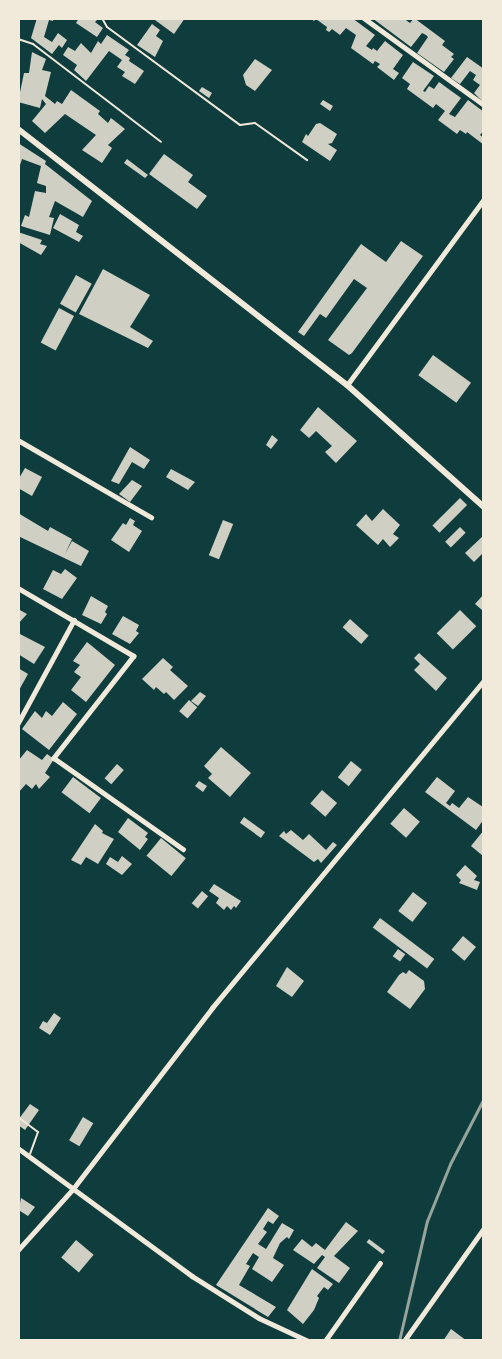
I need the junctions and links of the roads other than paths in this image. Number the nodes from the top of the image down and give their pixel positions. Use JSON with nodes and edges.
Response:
{"nodes":[{"id":1,"x":102,"y":18,"type":"edge"},
{"id":2,"x":364,"y":18,"type":"edge"},
{"id":3,"x":18,"y":39,"type":"edge"},
{"id":4,"x":484,"y":105,"type":"edge"},
{"id":5,"x":18,"y":129,"type":"edge"},
{"id":6,"x":161,"y":142,"type":"dead end"},
{"id":7,"x":307,"y":160,"type":"dead end"},
{"id":8,"x":484,"y":199,"type":"edge"},
{"id":9,"x":347,"y":386,"type":"junction"},
{"id":10,"x":18,"y":440,"type":"edge"},
{"id":11,"x":484,"y":507,"type":"edge"},
{"id":12,"x":151,"y":517,"type":"dead end"},
{"id":13,"x":18,"y":588,"type":"edge"},
{"id":14,"x":74,"y":620,"type":"junction"},
{"id":15,"x":484,"y":680,"type":"edge"},
{"id":16,"x":18,"y":723,"type":"edge"},
{"id":17,"x":183,"y":849,"type":"dead end"},
{"id":18,"x":18,"y":1117,"type":"edge"},
{"id":19,"x":18,"y":1148,"type":"edge"},
{"id":20,"x":29,"y":1157,"type":"junction"},
{"id":21,"x":72,"y":1190,"type":"junction"},
{"id":22,"x":484,"y":1228,"type":"edge"},
{"id":23,"x":18,"y":1250,"type":"edge"},
{"id":24,"x":380,"y":1263,"type":"dead end"},
{"id":25,"x":308,"y":1341,"type":"edge"},
{"id":26,"x":325,"y":1341,"type":"edge"},
{"id":27,"x":404,"y":1341,"type":"edge"}],
"edges":[{"from":1,"to":7,"type":"lane"},
{"from":2,"to":4,"type":"street"},
{"from":3,"to":6,"type":"lane"},
{"from":5,"to":9,"type":"street"},
{"from":8,"to":9,"type":"street"},
{"from":9,"to":11,"type":"street"},
{"from":10,"to":12,"type":"street"},
{"from":13,"to":14,"type":"street"},
{"from":14,"to":16,"type":"street"},
{"from":14,"to":17,"type":"street"},
{"from":15,"to":21,"type":"street"},
{"from":18,"to":20,"type":"lane"},
{"from":19,"to":20,"type":"street"},
{"from":20,"to":21,"type":"street"},
{"from":21,"to":23,"type":"street"},
{"from":21,"to":25,"type":"street"},
{"from":22,"to":27,"type":"street"},
{"from":24,"to":26,"type":"street"}]}
